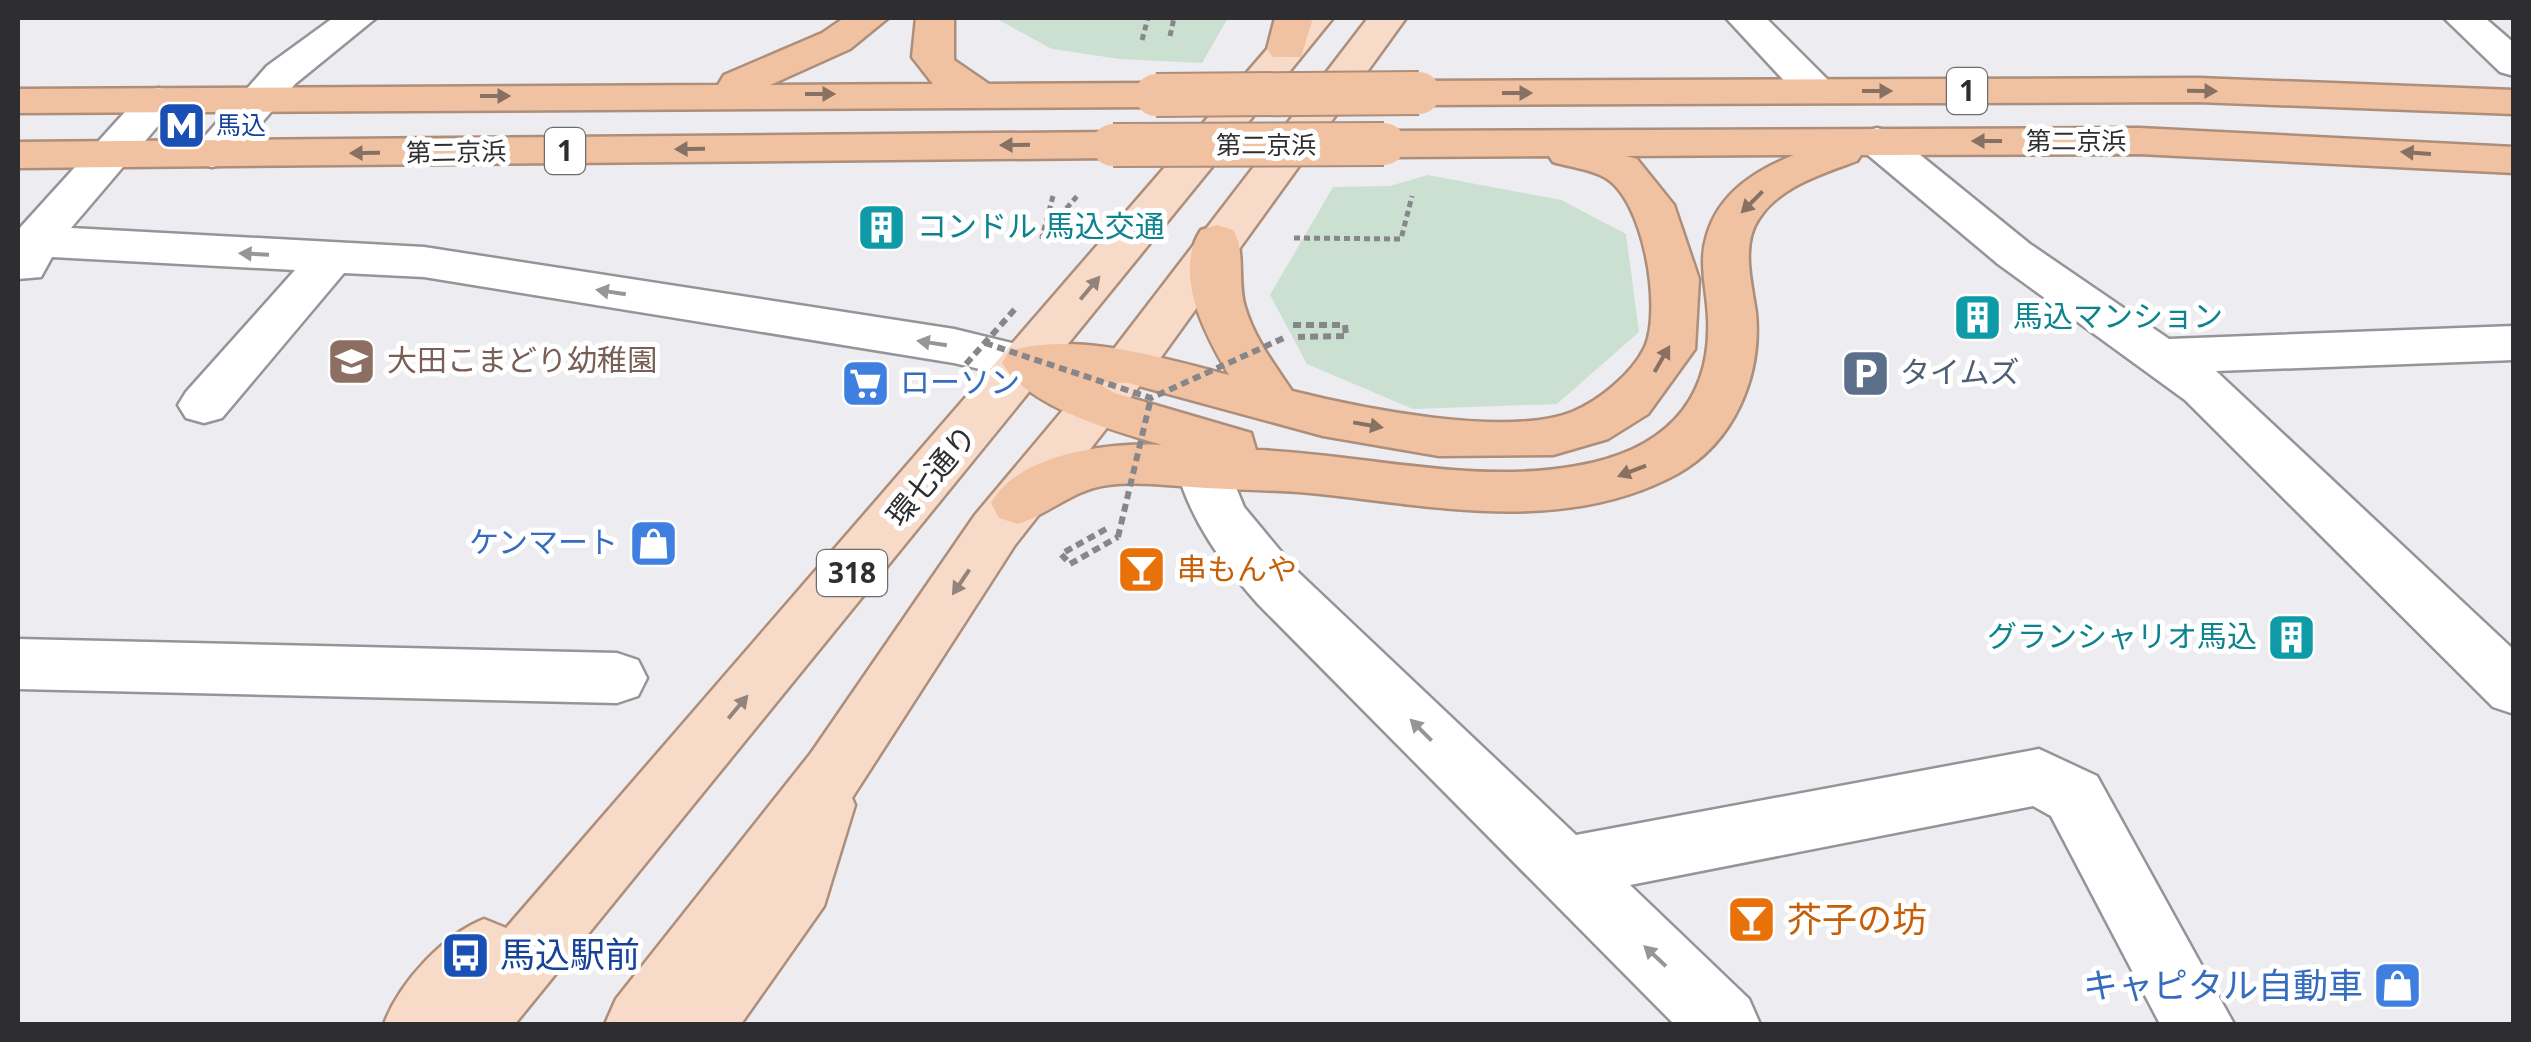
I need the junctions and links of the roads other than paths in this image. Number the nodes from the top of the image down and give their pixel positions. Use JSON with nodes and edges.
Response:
{"nodes":[{"id":1,"x":357,"y":18,"type":"edge"},
{"id":2,"x":868,"y":18,"type":"edge"},
{"id":3,"x":936,"y":18,"type":"edge"},
{"id":4,"x":1387,"y":18,"type":"edge"},
{"id":5,"x":1745,"y":18,"type":"edge"},
{"id":6,"x":2463,"y":18,"type":"edge"},
{"id":7,"x":1299,"y":28,"type":"edge"},
{"id":8,"x":2514,"y":64,"type":"edge"},
{"id":9,"x":1816,"y":91,"type":"junction"},
{"id":10,"x":976,"y":93,"type":"junction"},
{"id":11,"x":712,"y":94,"type":"junction"},
{"id":12,"x":258,"y":98,"type":"junction"},
{"id":13,"x":18,"y":100,"type":"edge"},
{"id":14,"x":159,"y":100,"type":"junction"},
{"id":15,"x":2514,"y":102,"type":"edge"},
{"id":16,"x":1873,"y":142,"type":"junction"},
{"id":17,"x":1509,"y":145,"type":"junction"},
{"id":18,"x":18,"y":154,"type":"edge"},
{"id":19,"x":212,"y":154,"type":"junction"},
{"id":20,"x":110,"y":155,"type":"junction"},
{"id":21,"x":2514,"y":160,"type":"edge"},
{"id":22,"x":1217,"y":240,"type":"junction"},
{"id":23,"x":23,"y":254,"type":"edge"},
{"id":24,"x":331,"y":258,"type":"junction"},
{"id":25,"x":2514,"y":343,"type":"edge"},
{"id":26,"x":1006,"y":353,"type":"junction"},
{"id":27,"x":2158,"y":356,"type":"junction"},
{"id":28,"x":1125,"y":390,"type":"junction"},
{"id":29,"x":1273,"y":402,"type":"junction"},
{"id":30,"x":204,"y":405,"type":"dead end"},
{"id":31,"x":1204,"y":467,"type":"junction"},
{"id":32,"x":1321,"y":474,"type":"junction"},
{"id":33,"x":1018,"y":503,"type":"junction"},
{"id":34,"x":18,"y":664,"type":"edge"},
{"id":35,"x":617,"y":678,"type":"dead end"},
{"id":36,"x":2514,"y":689,"type":"edge"},
{"id":37,"x":833,"y":773,"type":"junction"},
{"id":38,"x":676,"y":782,"type":"junction"},
{"id":39,"x":1562,"y":868,"type":"junction"},
{"id":40,"x":420,"y":1024,"type":"edge"},
{"id":41,"x":470,"y":1024,"type":"edge"},
{"id":42,"x":641,"y":1024,"type":"edge"},
{"id":43,"x":698,"y":1024,"type":"edge"},
{"id":44,"x":1724,"y":1024,"type":"edge"},
{"id":45,"x":2198,"y":1024,"type":"edge"}],
"edges":[{"from":1,"to":12,"type":"street"},
{"from":2,"to":11,"type":"highway"},
{"from":3,"to":10,"type":"highway"},
{"from":4,"to":22,"type":"main road"},
{"from":5,"to":9,"type":"street"},
{"from":6,"to":8,"type":"street"},
{"from":26,"to":7,"type":"main road","name":"環七通り","number":"318","one_way":true},
{"from":10,"to":9,"type":"highway","name":"第二京浜","number":"1","one_way":true,"bridge":true},
{"from":9,"to":15,"type":"highway","name":"第二京浜","number":"1","one_way":true},
{"from":11,"to":10,"type":"highway","name":"第二京浜","number":"1","one_way":true},
{"from":12,"to":11,"type":"highway","name":"第二京浜","number":"1","one_way":true},
{"from":12,"to":14,"type":"highway","name":"第二京浜","number":"1"},
{"from":12,"to":19,"type":"street"},
{"from":13,"to":14,"type":"highway","name":"第二京浜","number":"1"},
{"from":14,"to":20,"type":"street"},
{"from":16,"to":17,"type":"highway","name":"第二京浜","number":"1"},
{"from":21,"to":16,"type":"highway","name":"第二京浜","number":"1","one_way":true},
{"from":16,"to":27,"type":"street"},
{"from":16,"to":32,"type":"highway","one_way":true},
{"from":17,"to":19,"type":"highway","name":"第二京浜","number":"1","one_way":true,"bridge":true},
{"from":29,"to":17,"type":"highway","one_way":true},
{"from":18,"to":20,"type":"highway","name":"第二京浜","number":"1"},
{"from":19,"to":20,"type":"highway","name":"第二京浜","number":"1"},
{"from":20,"to":23,"type":"street"},
{"from":22,"to":28,"type":"main road"},
{"from":22,"to":29,"type":"highway"},
{"from":24,"to":23,"type":"street","one_way":true},
{"from":26,"to":24,"type":"street","one_way":true},
{"from":24,"to":30,"type":"street"},
{"from":25,"to":27,"type":"street"},
{"from":26,"to":28,"type":"highway"},
{"from":38,"to":26,"type":"main road","name":"環七通り","number":"318","one_way":true},
{"from":27,"to":36,"type":"street"},
{"from":28,"to":29,"type":"highway"},
{"from":28,"to":32,"type":"highway"},
{"from":28,"to":33,"type":"main road"},
{"from":31,"to":32,"type":"highway"},
{"from":31,"to":33,"type":"highway"},
{"from":39,"to":31,"type":"street","one_way":true},
{"from":33,"to":37,"type":"main road","one_way":true},
{"from":34,"to":35,"type":"street"},
{"from":37,"to":42,"type":"main road"},
{"from":37,"to":43,"type":"main road"},
{"from":38,"to":40,"type":"main road"},
{"from":38,"to":41,"type":"main road","name":"環七通り","number":"318"},
{"from":44,"to":39,"type":"street","one_way":true},
{"from":39,"to":45,"type":"street"}]}
